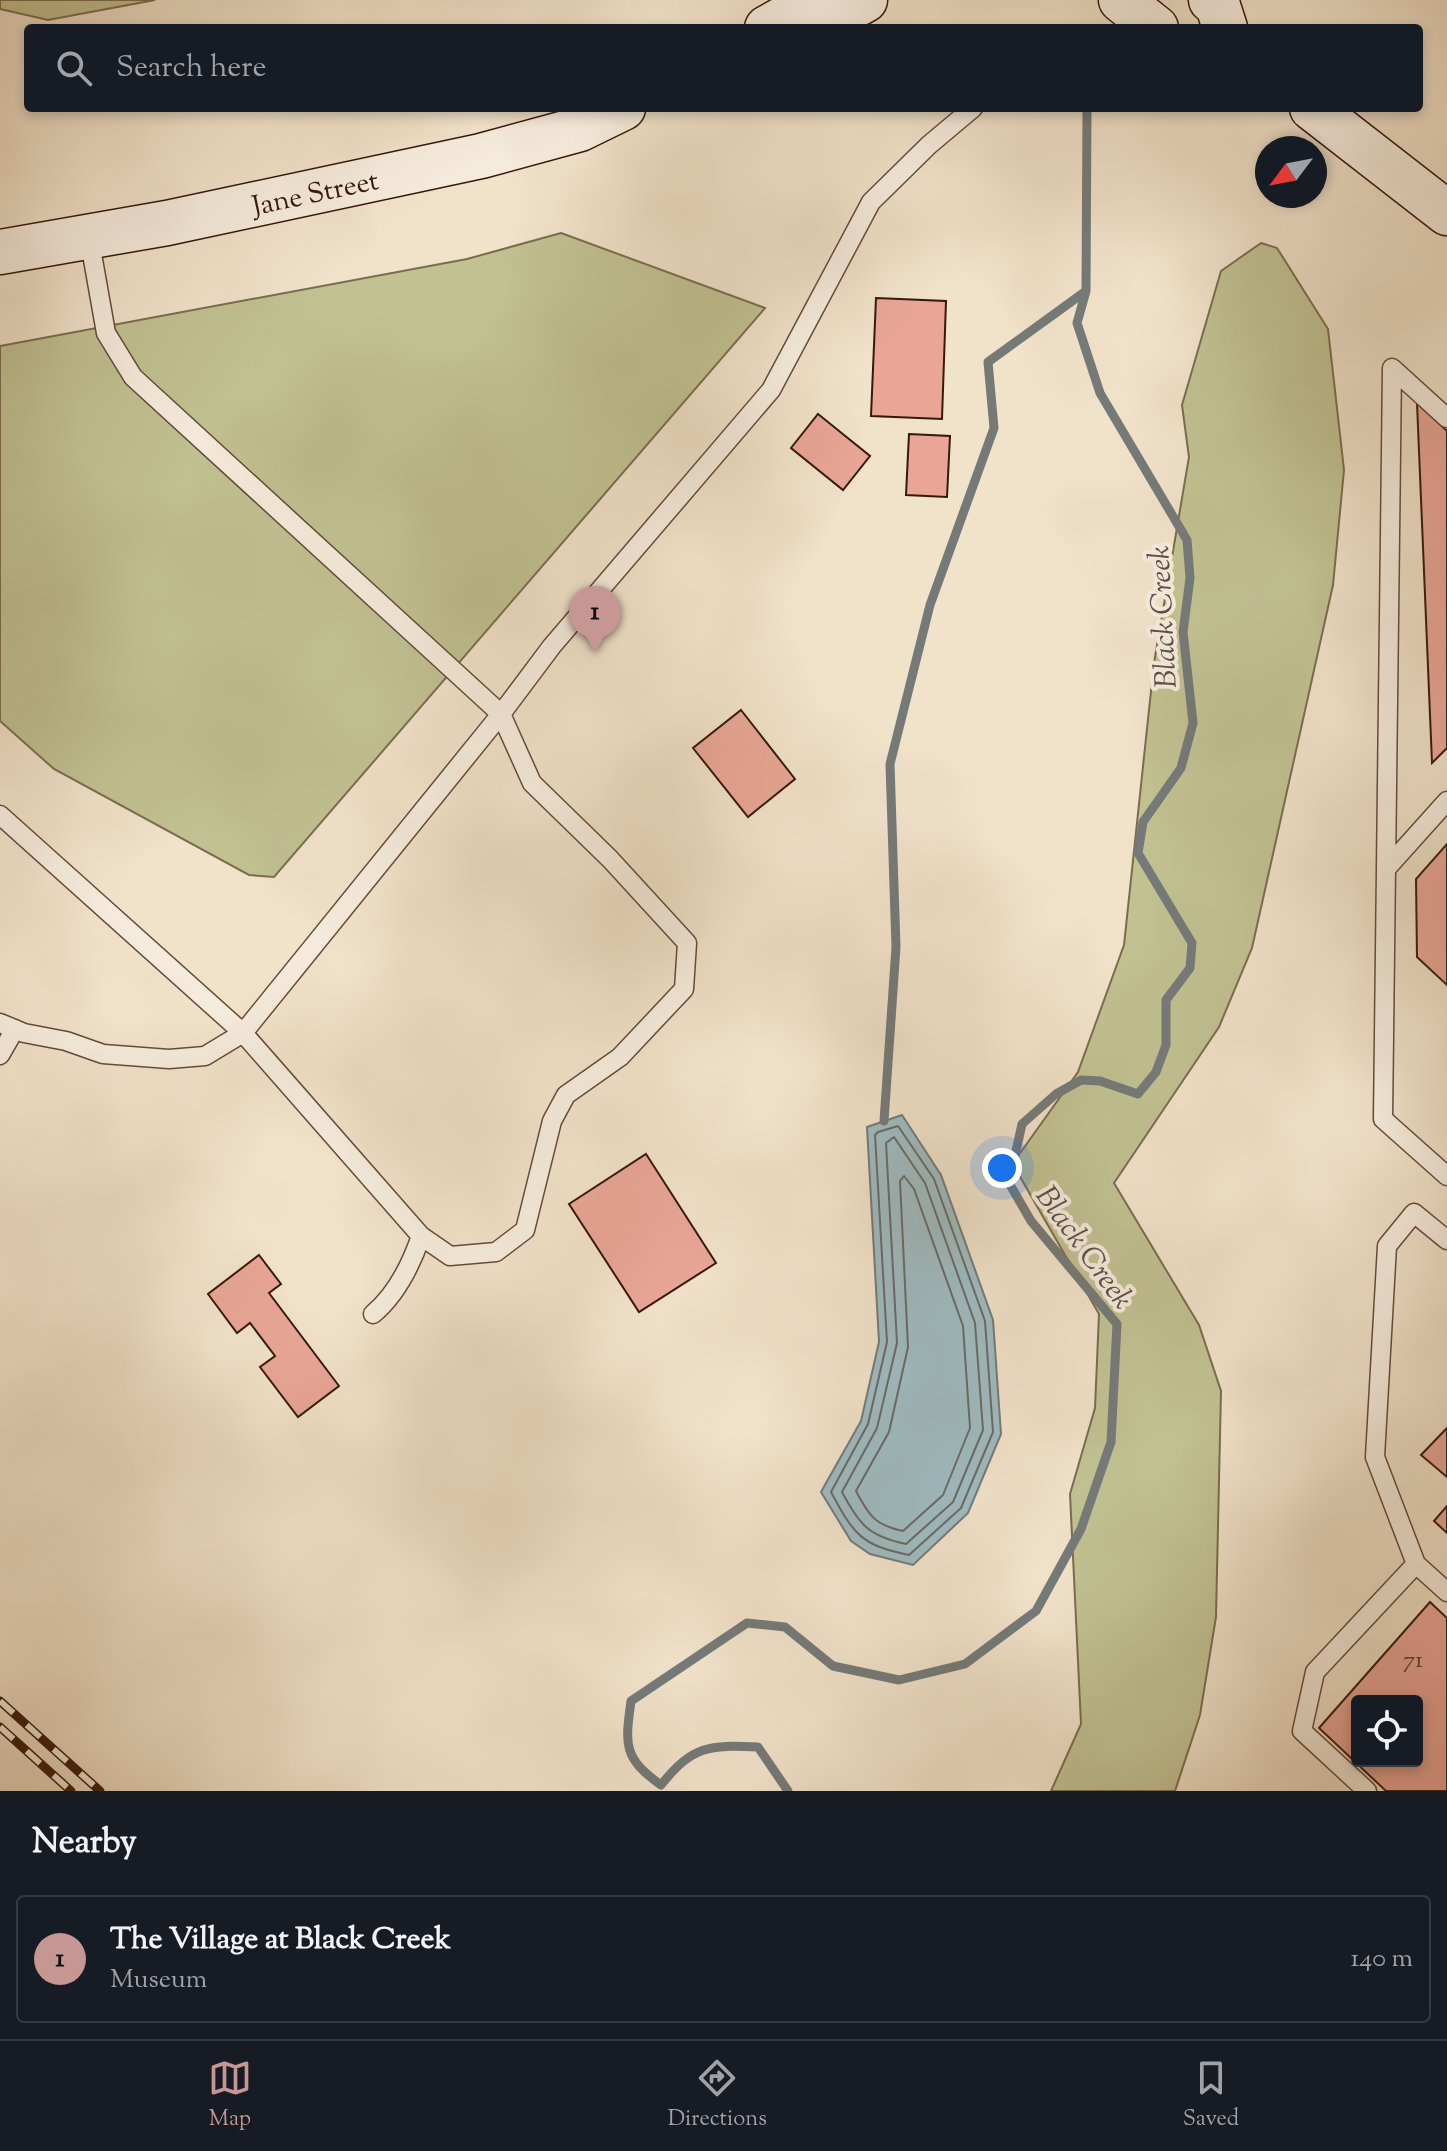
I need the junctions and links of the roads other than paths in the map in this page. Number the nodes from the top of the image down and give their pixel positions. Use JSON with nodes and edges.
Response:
{"nodes":[{"id":1,"x":865,"y":0,"type":"edge"},
{"id":2,"x":1121,"y":0,"type":"edge"},
{"id":3,"x":1211,"y":0,"type":"edge"},
{"id":4,"x":789,"y":13,"type":"edge"},
{"id":5,"x":1151,"y":24,"type":"edge"},
{"id":6,"x":1224,"y":24,"type":"edge"},
{"id":7,"x":615,"y":112,"type":"edge"},
{"id":8,"x":968,"y":112,"type":"edge"},
{"id":9,"x":1317,"y":112,"type":"edge"},
{"id":10,"x":1447,"y":213,"type":"edge"},
{"id":11,"x":89,"y":237,"type":"junction"},
{"id":12,"x":0,"y":252,"type":"edge"},
{"id":13,"x":1447,"y":418,"type":"edge"},
{"id":14,"x":501,"y":714,"type":"junction"},
{"id":15,"x":1447,"y":801,"type":"edge"},
{"id":16,"x":0,"y":815,"type":"edge"},
{"id":17,"x":1386,"y":869,"type":"junction"},
{"id":18,"x":8,"y":1026,"type":"edge"},
{"id":19,"x":243,"y":1033,"type":"junction"},
{"id":20,"x":0,"y":1055,"type":"edge"},
{"id":21,"x":1447,"y":1176,"type":"edge"},
{"id":22,"x":421,"y":1236,"type":"junction"},
{"id":23,"x":1447,"y":1240,"type":"edge"},
{"id":24,"x":373,"y":1314,"type":"dead end"},
{"id":25,"x":1416,"y":1564,"type":"junction"},
{"id":26,"x":1447,"y":1592,"type":"edge"},
{"id":27,"x":1367,"y":1791,"type":"edge"}],
"edges":[{"from":1,"to":4,"type":"main road"},
{"from":2,"to":5,"type":"main road"},
{"from":3,"to":6,"type":"main road"},
{"from":7,"to":11,"type":"main road","name":"Jane Street"},
{"from":8,"to":14,"type":"lane"},
{"from":9,"to":10,"type":"main road"},
{"from":11,"to":12,"type":"main road","name":"Jane Street"},
{"from":11,"to":14,"type":"lane"},
{"from":13,"to":17,"type":"lane"},
{"from":14,"to":19,"type":"lane"},
{"from":14,"to":22,"type":"lane"},
{"from":15,"to":17,"type":"lane"},
{"from":16,"to":19,"type":"lane"},
{"from":17,"to":21,"type":"lane"},
{"from":18,"to":19,"type":"lane"},
{"from":18,"to":20,"type":"lane"},
{"from":19,"to":22,"type":"lane"},
{"from":22,"to":24,"type":"lane"},
{"from":23,"to":25,"type":"lane"},
{"from":25,"to":26,"type":"lane"},
{"from":25,"to":27,"type":"lane"}]}
